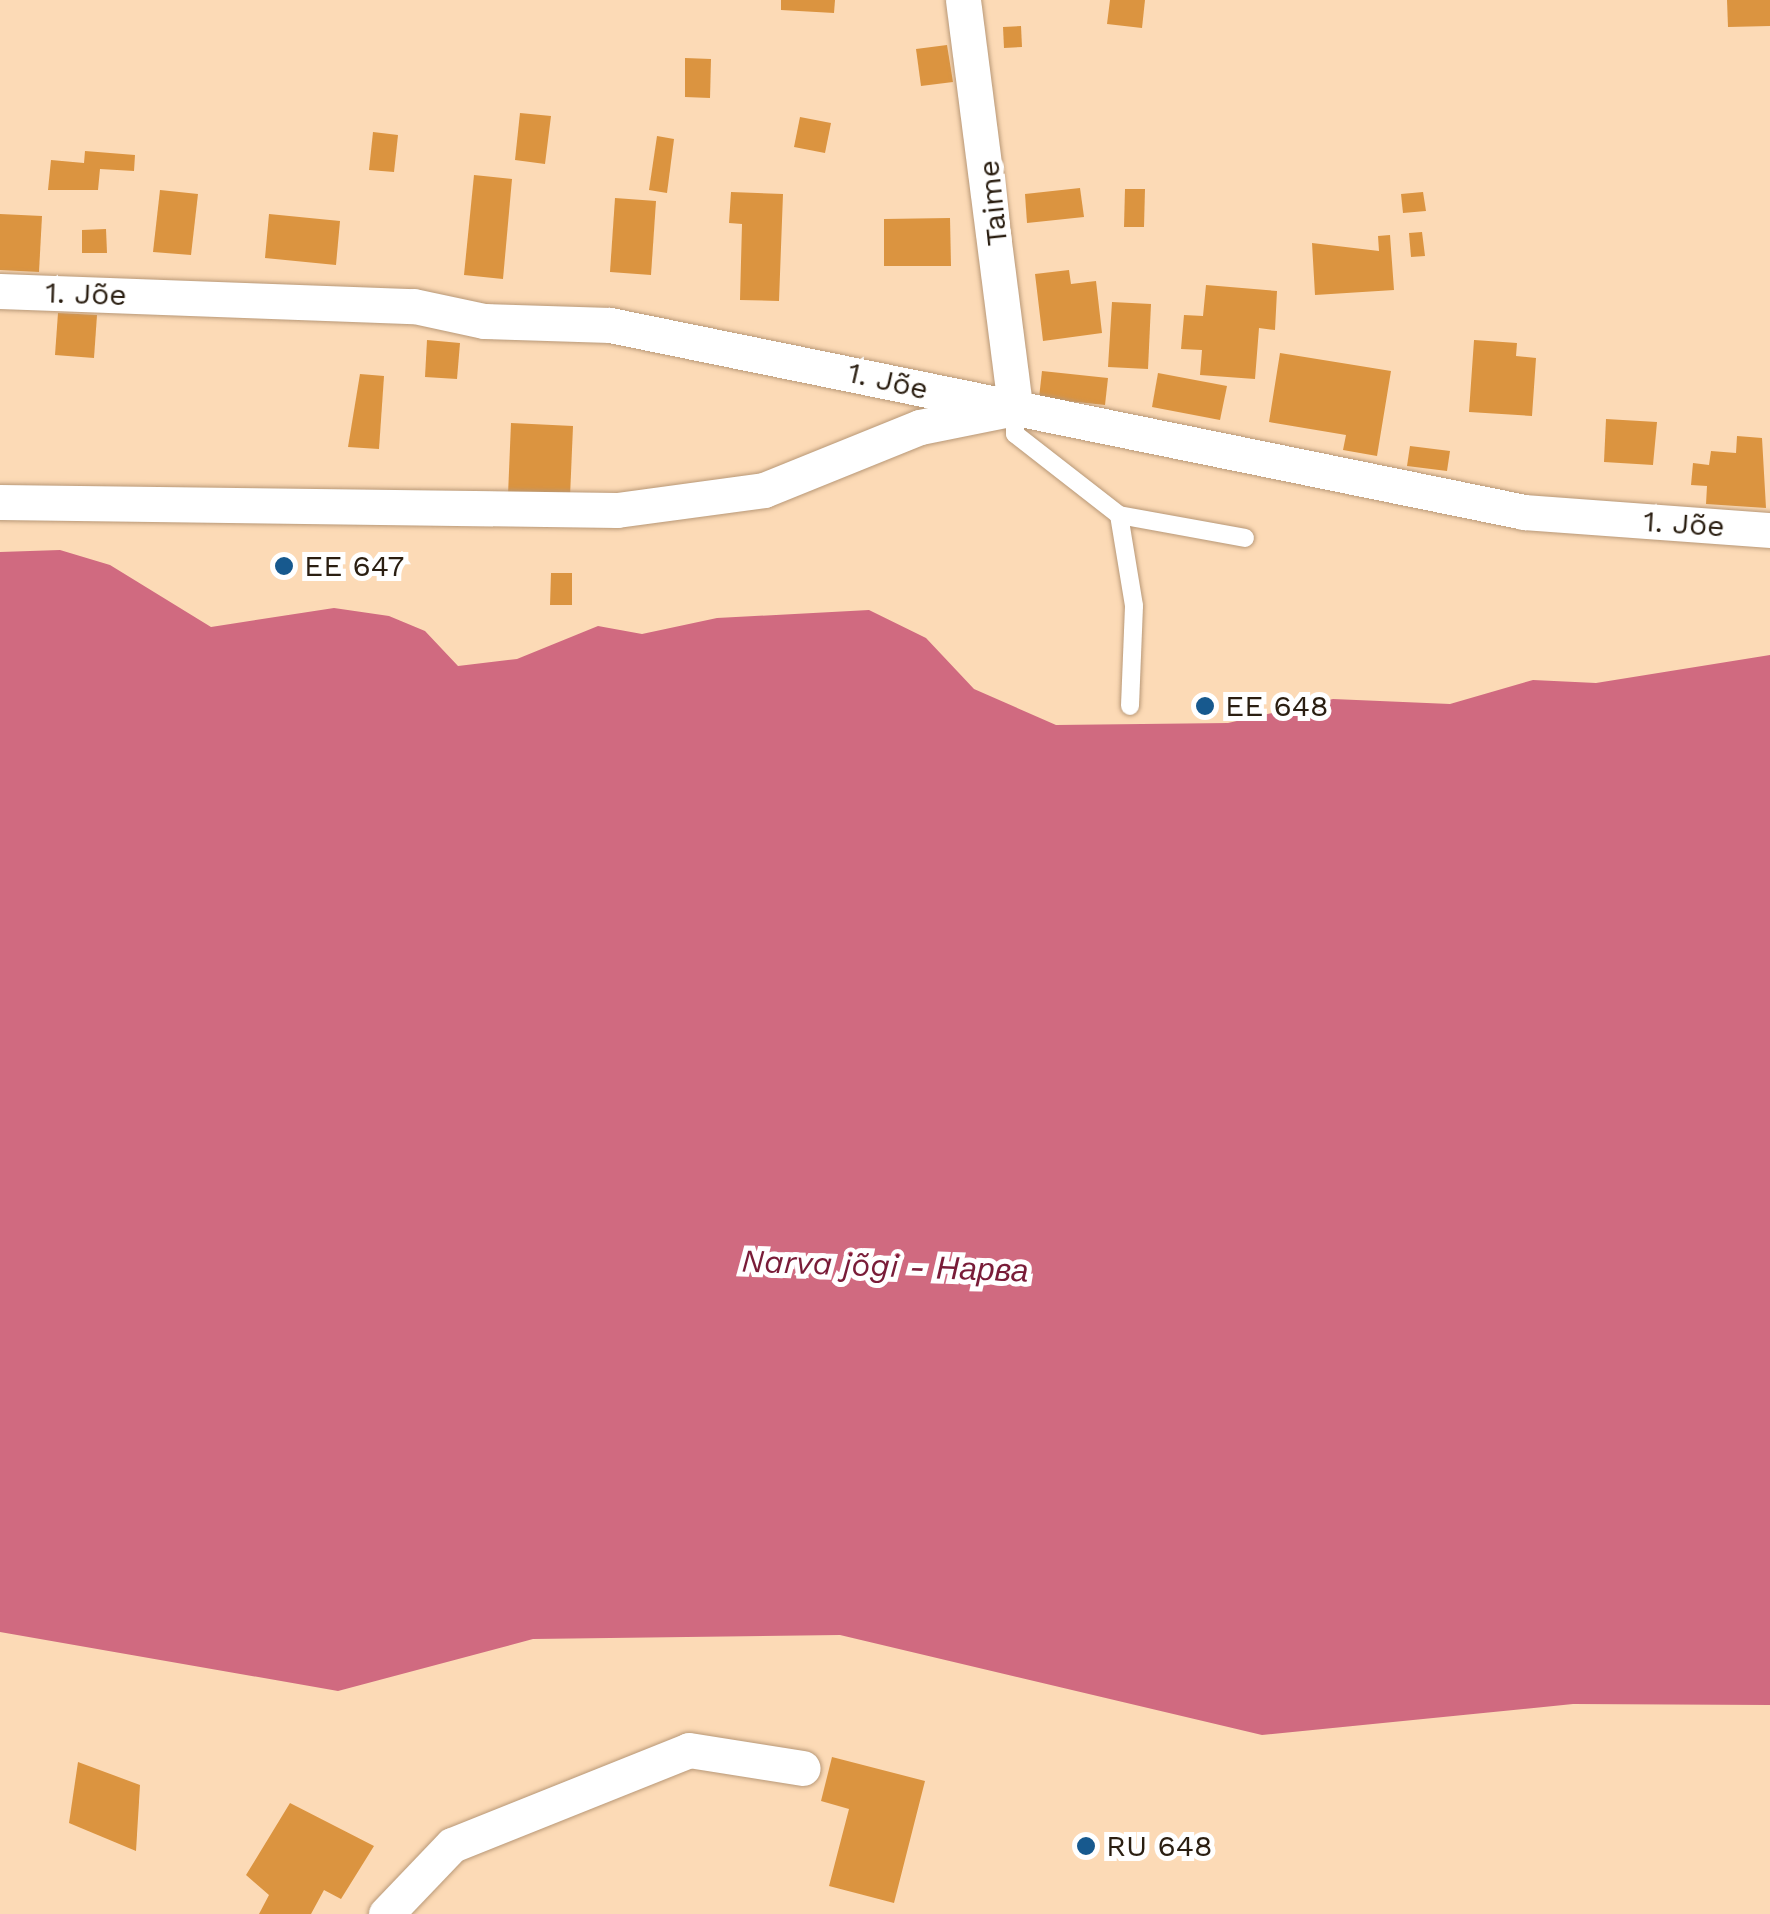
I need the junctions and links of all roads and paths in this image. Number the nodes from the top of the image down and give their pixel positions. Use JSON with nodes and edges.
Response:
{"nodes":[{"id":1,"x":963,"y":0,"type":"edge"},
{"id":2,"x":0,"y":291,"type":"edge"},
{"id":3,"x":1015,"y":406,"type":"junction"},
{"id":4,"x":0,"y":502,"type":"edge"},
{"id":5,"x":1119,"y":515,"type":"junction"},
{"id":6,"x":1770,"y":530,"type":"edge"},
{"id":7,"x":1245,"y":538,"type":"dead end"},
{"id":8,"x":1130,"y":706,"type":"dead end"},
{"id":9,"x":803,"y":1768,"type":"dead end"},
{"id":10,"x":386,"y":1914,"type":"edge"}],
"edges":[{"from":1,"to":3,"type":"street","name":"Taime"},
{"from":2,"to":3,"type":"street","name":"1. Jõe"},
{"from":3,"to":4,"type":"street"},
{"from":3,"to":5,"type":"lane"},
{"from":3,"to":6,"type":"street","name":"1. Jõe"},
{"from":5,"to":7,"type":"lane"},
{"from":5,"to":8,"type":"lane"},
{"from":9,"to":10,"type":"street"}]}
